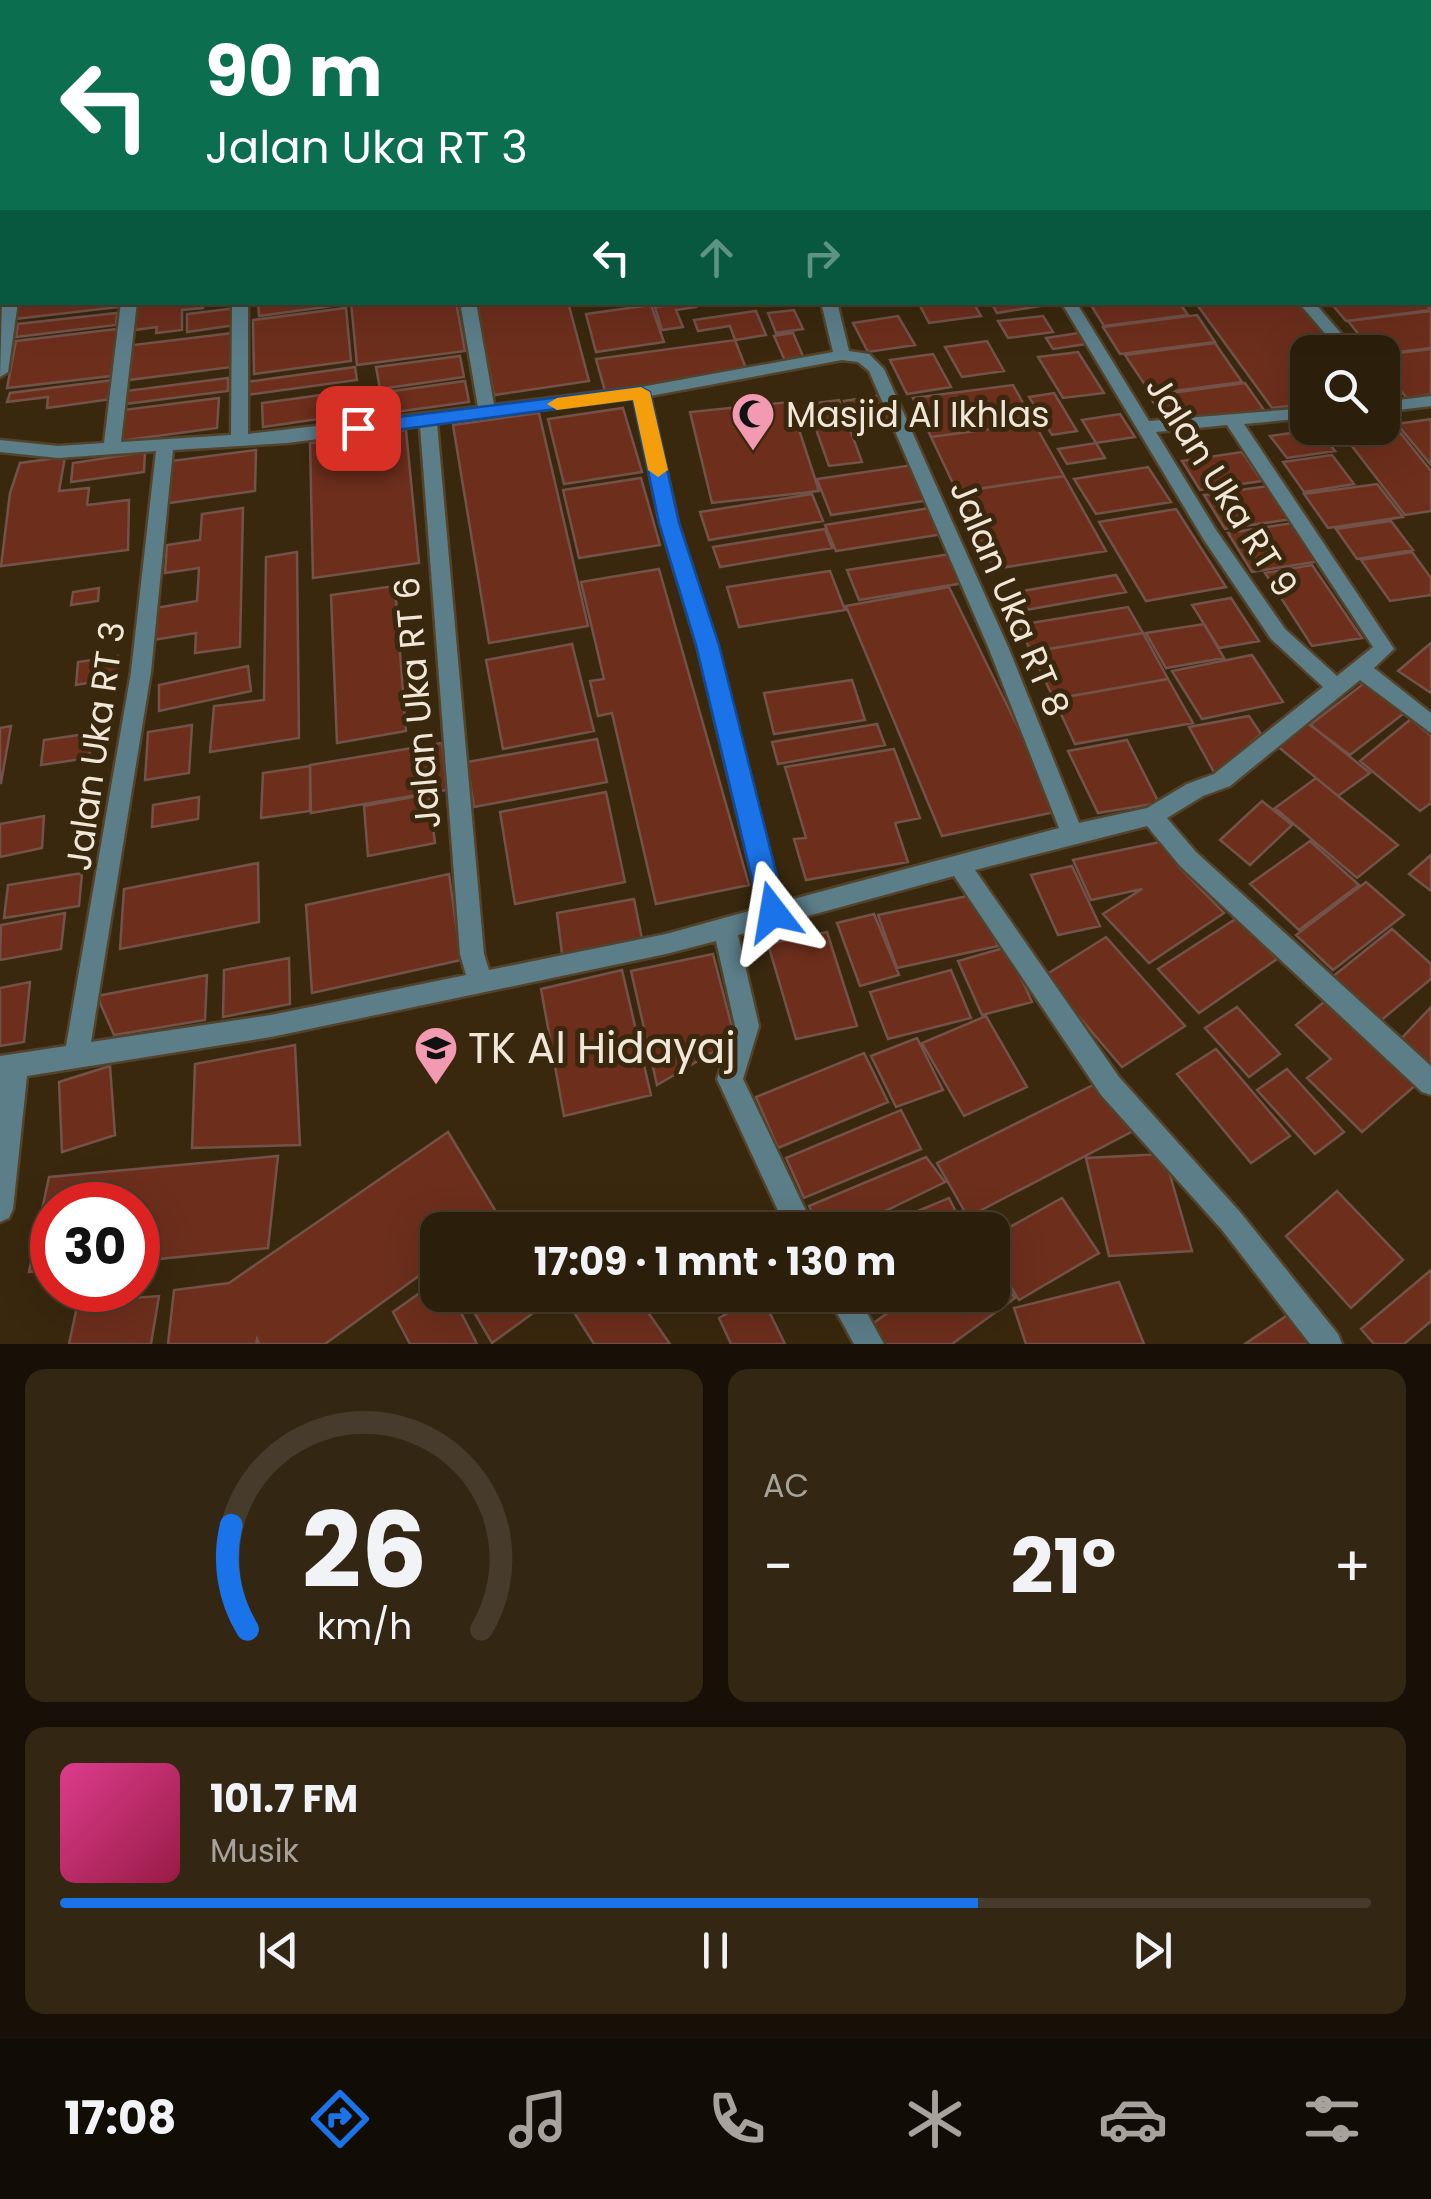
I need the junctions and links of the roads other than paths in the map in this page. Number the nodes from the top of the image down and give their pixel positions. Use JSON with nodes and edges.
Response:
{"nodes":[{"id":1,"x":10,"y":305,"type":"edge"},
{"id":2,"x":129,"y":305,"type":"edge"},
{"id":3,"x":240,"y":305,"type":"edge"},
{"id":4,"x":469,"y":305,"type":"edge"},
{"id":5,"x":831,"y":305,"type":"edge"},
{"id":6,"x":1070,"y":305,"type":"edge"},
{"id":7,"x":1308,"y":305,"type":"edge"},
{"id":8,"x":1333,"y":335,"type":"edge"},
{"id":9,"x":842,"y":355,"type":"junction"},
{"id":10,"x":0,"y":372,"type":"edge"},
{"id":11,"x":641,"y":392,"type":"junction"},
{"id":12,"x":1431,"y":401,"type":"edge"},
{"id":13,"x":1400,"y":402,"type":"edge"},
{"id":14,"x":487,"y":412,"type":"junction"},
{"id":15,"x":1290,"y":414,"type":"edge"},
{"id":16,"x":1231,"y":418,"type":"junction"},
{"id":17,"x":428,"y":420,"type":"junction"},
{"id":18,"x":1145,"y":427,"type":"junction"},
{"id":19,"x":238,"y":441,"type":"junction"},
{"id":20,"x":0,"y":446,"type":"edge"},
{"id":21,"x":165,"y":446,"type":"junction"},
{"id":22,"x":112,"y":449,"type":"junction"},
{"id":23,"x":1359,"y":668,"type":"junction"},
{"id":24,"x":1338,"y":689,"type":"junction"},
{"id":25,"x":1431,"y":725,"type":"edge"},
{"id":26,"x":1152,"y":816,"type":"junction"},
{"id":27,"x":1072,"y":834,"type":"junction"},
{"id":28,"x":959,"y":865,"type":"junction"},
{"id":29,"x":773,"y":912,"type":"junction"},
{"id":30,"x":724,"y":926,"type":"junction"},
{"id":31,"x":480,"y":981,"type":"junction"},
{"id":32,"x":77,"y":1053,"type":"junction"},
{"id":33,"x":8,"y":1066,"type":"edge"},
{"id":34,"x":1431,"y":1083,"type":"edge"},
{"id":35,"x":0,"y":1209,"type":"edge"},
{"id":36,"x":792,"y":1212,"type":"edge"},
{"id":37,"x":851,"y":1312,"type":"edge"},
{"id":38,"x":870,"y":1344,"type":"edge"},
{"id":39,"x":1328,"y":1344,"type":"edge"}],
"edges":[{"from":1,"to":10,"type":"street"},
{"from":2,"to":22,"type":"street"},
{"from":3,"to":19,"type":"street"},
{"from":4,"to":14,"type":"street"},
{"from":5,"to":9,"type":"street"},
{"from":6,"to":18,"type":"street","name":"Jalan Uka RT 9"},
{"from":7,"to":8,"type":"street"},
{"from":9,"to":11,"type":"street"},
{"from":9,"to":27,"type":"street","name":"Jalan Uka RT 8"},
{"from":11,"to":14,"type":"street"},
{"from":11,"to":29,"type":"street"},
{"from":12,"to":13,"type":"street"},
{"from":14,"to":17,"type":"street"},
{"from":15,"to":16,"type":"street"},
{"from":16,"to":18,"type":"street"},
{"from":16,"to":23,"type":"street"},
{"from":17,"to":19,"type":"street"},
{"from":17,"to":31,"type":"street","name":"Jalan Uka RT 6"},
{"from":18,"to":24,"type":"street","name":"Jalan Uka RT 9"},
{"from":19,"to":21,"type":"street"},
{"from":20,"to":22,"type":"street"},
{"from":21,"to":22,"type":"street"},
{"from":21,"to":32,"type":"street","name":"Jalan Uka RT 3"},
{"from":23,"to":24,"type":"street"},
{"from":23,"to":25,"type":"street"},
{"from":24,"to":26,"type":"street"},
{"from":26,"to":27,"type":"street"},
{"from":26,"to":34,"type":"street"},
{"from":27,"to":28,"type":"street"},
{"from":28,"to":29,"type":"street"},
{"from":28,"to":39,"type":"street"},
{"from":29,"to":30,"type":"street"},
{"from":30,"to":31,"type":"street"},
{"from":30,"to":36,"type":"street"},
{"from":31,"to":32,"type":"street"},
{"from":32,"to":33,"type":"street"},
{"from":33,"to":35,"type":"street"},
{"from":37,"to":38,"type":"street"}]}
